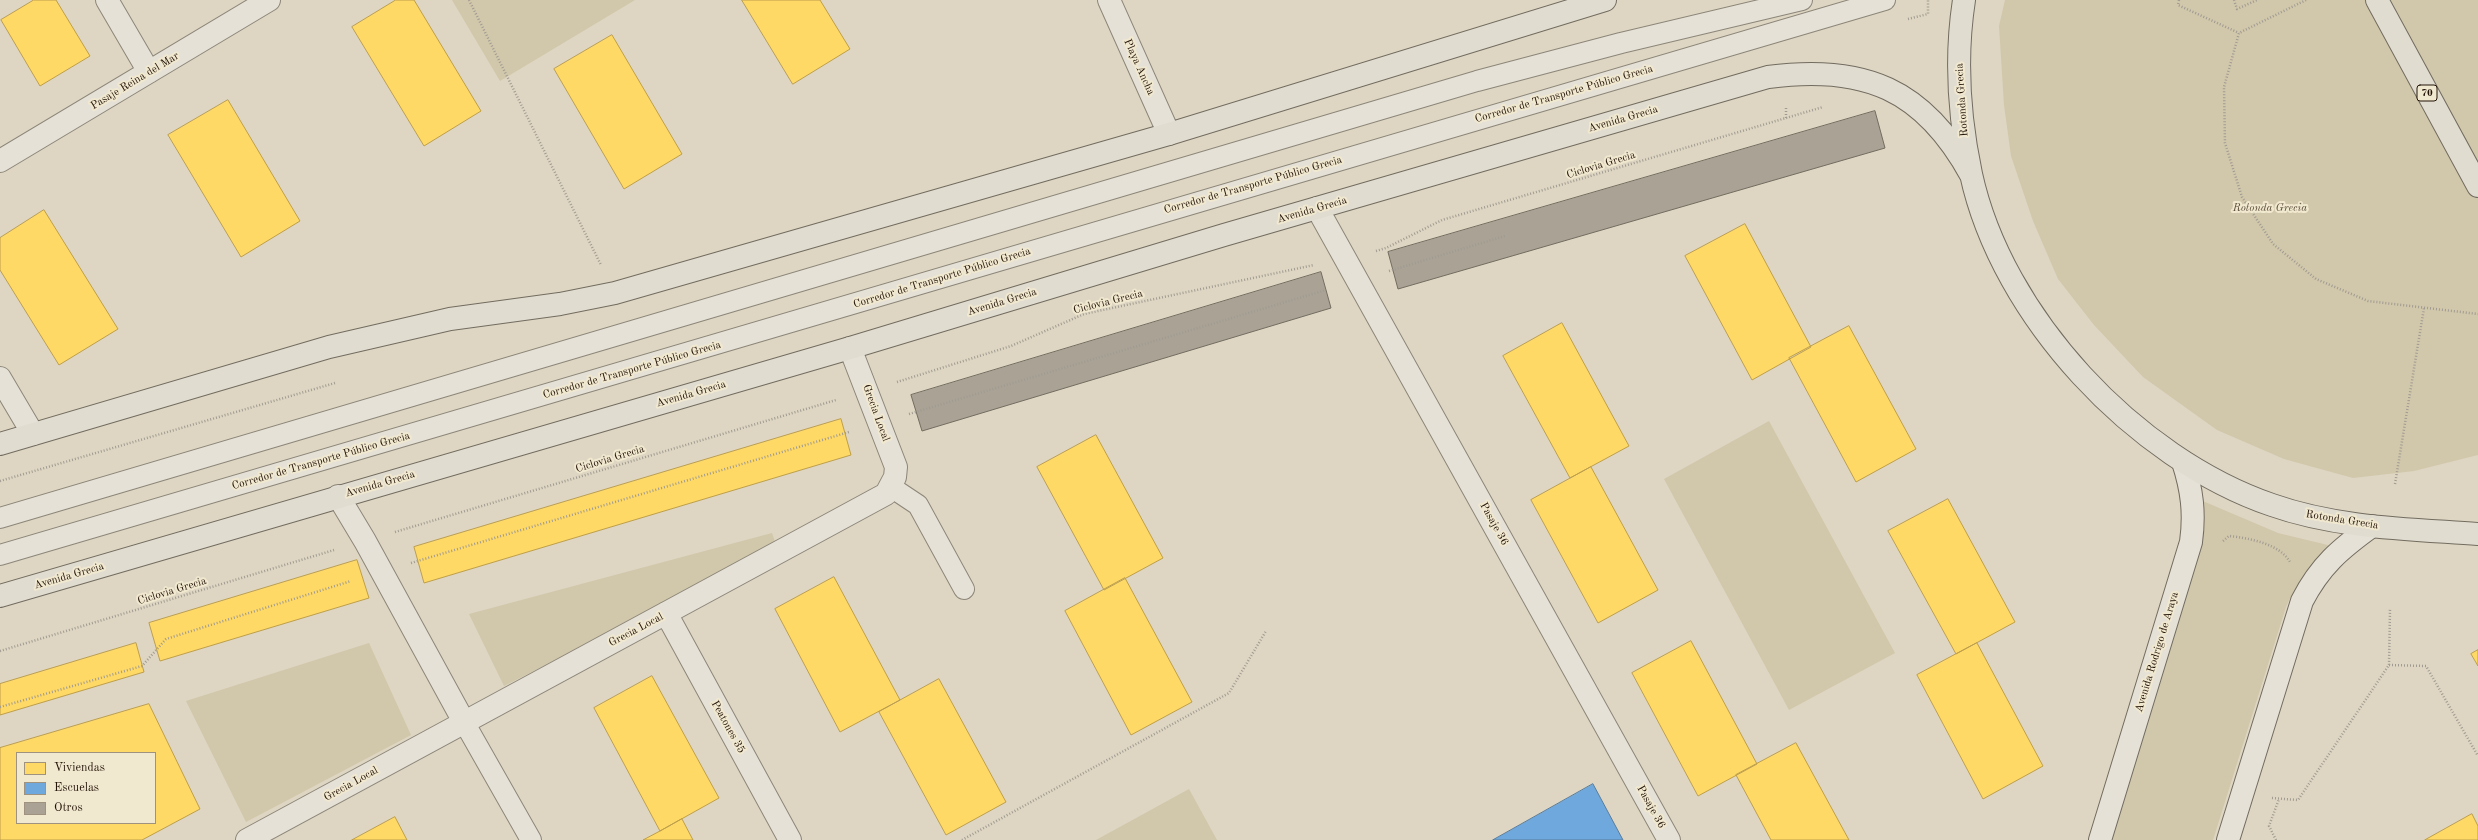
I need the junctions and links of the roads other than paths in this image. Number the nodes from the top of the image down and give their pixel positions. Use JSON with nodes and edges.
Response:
{"nodes":[{"id":1,"x":107,"y":0,"type":"edge"},
{"id":2,"x":269,"y":0,"type":"edge"},
{"id":3,"x":1109,"y":0,"type":"edge"},
{"id":4,"x":1605,"y":0,"type":"edge"},
{"id":5,"x":1802,"y":0,"type":"edge"},
{"id":6,"x":1885,"y":0,"type":"edge"},
{"id":7,"x":1964,"y":0,"type":"edge"},
{"id":8,"x":2377,"y":0,"type":"edge"},
{"id":9,"x":149,"y":72,"type":"junction"},
{"id":10,"x":1169,"y":134,"type":"junction"},
{"id":11,"x":0,"y":161,"type":"edge"},
{"id":12,"x":1971,"y":175,"type":"junction"},
{"id":13,"x":2478,"y":186,"type":"edge"},
{"id":14,"x":1318,"y":208,"type":"junction"},
{"id":15,"x":850,"y":348,"type":"junction"},
{"id":16,"x":0,"y":378,"type":"edge"},
{"id":17,"x":33,"y":434,"type":"junction"},
{"id":18,"x":0,"y":444,"type":"edge"},
{"id":19,"x":2183,"y":462,"type":"junction"},
{"id":20,"x":891,"y":486,"type":"junction"},
{"id":21,"x":338,"y":496,"type":"junction"},
{"id":22,"x":0,"y":518,"type":"edge"},
{"id":23,"x":2372,"y":526,"type":"junction"},
{"id":24,"x":2478,"y":534,"type":"edge"},
{"id":25,"x":0,"y":555,"type":"edge"},
{"id":26,"x":964,"y":589,"type":"dead end"},
{"id":27,"x":0,"y":596,"type":"edge"},
{"id":28,"x":666,"y":613,"type":"junction"},
{"id":29,"x":464,"y":722,"type":"junction"},
{"id":30,"x":249,"y":840,"type":"edge"},
{"id":31,"x":530,"y":840,"type":"edge"},
{"id":32,"x":790,"y":840,"type":"edge"},
{"id":33,"x":1669,"y":840,"type":"edge"},
{"id":34,"x":2100,"y":840,"type":"edge"},
{"id":35,"x":2228,"y":840,"type":"edge"}],
"edges":[{"from":1,"to":9,"type":"street"},
{"from":2,"to":9,"type":"street","name":"Pasaje Reina del Mar"},
{"from":3,"to":10,"type":"street","name":"Playa Ancha"},
{"from":4,"to":10,"type":"main road"},
{"from":5,"to":22,"type":"lane"},
{"from":6,"to":25,"type":"lane","name":"Corredor de Transporte Público Grecia"},
{"from":7,"to":12,"type":"main road","name":"Rotonda Grecia"},
{"from":8,"to":13,"type":"main road","number":"70"},
{"from":9,"to":11,"type":"street","name":"Pasaje Reina del Mar"},
{"from":10,"to":17,"type":"main road"},
{"from":12,"to":14,"type":"main road","name":"Avenida Grecia"},
{"from":12,"to":19,"type":"main road","name":"Rotonda Grecia"},
{"from":14,"to":15,"type":"main road","name":"Avenida Grecia"},
{"from":14,"to":33,"type":"street","name":"Pasaje 36"},
{"from":15,"to":20,"type":"street","name":"Grecia Local"},
{"from":15,"to":21,"type":"main road","name":"Avenida Grecia"},
{"from":16,"to":17,"type":"street"},
{"from":17,"to":18,"type":"main road"},
{"from":19,"to":23,"type":"main road","name":"Rotonda Grecia"},
{"from":19,"to":34,"type":"street","name":"Avenida Rodrigo de Araya"},
{"from":20,"to":26,"type":"lane"},
{"from":20,"to":28,"type":"street","name":"Grecia Local"},
{"from":21,"to":27,"type":"main road","name":"Avenida Grecia"},
{"from":21,"to":29,"type":"street"},
{"from":23,"to":24,"type":"main road","name":"Rotonda Grecia"},
{"from":23,"to":35,"type":"street"},
{"from":28,"to":29,"type":"street","name":"Grecia Local"},
{"from":28,"to":32,"type":"street","name":"Peatones 35"},
{"from":29,"to":30,"type":"street","name":"Grecia Local"},
{"from":29,"to":31,"type":"lane"}]}
